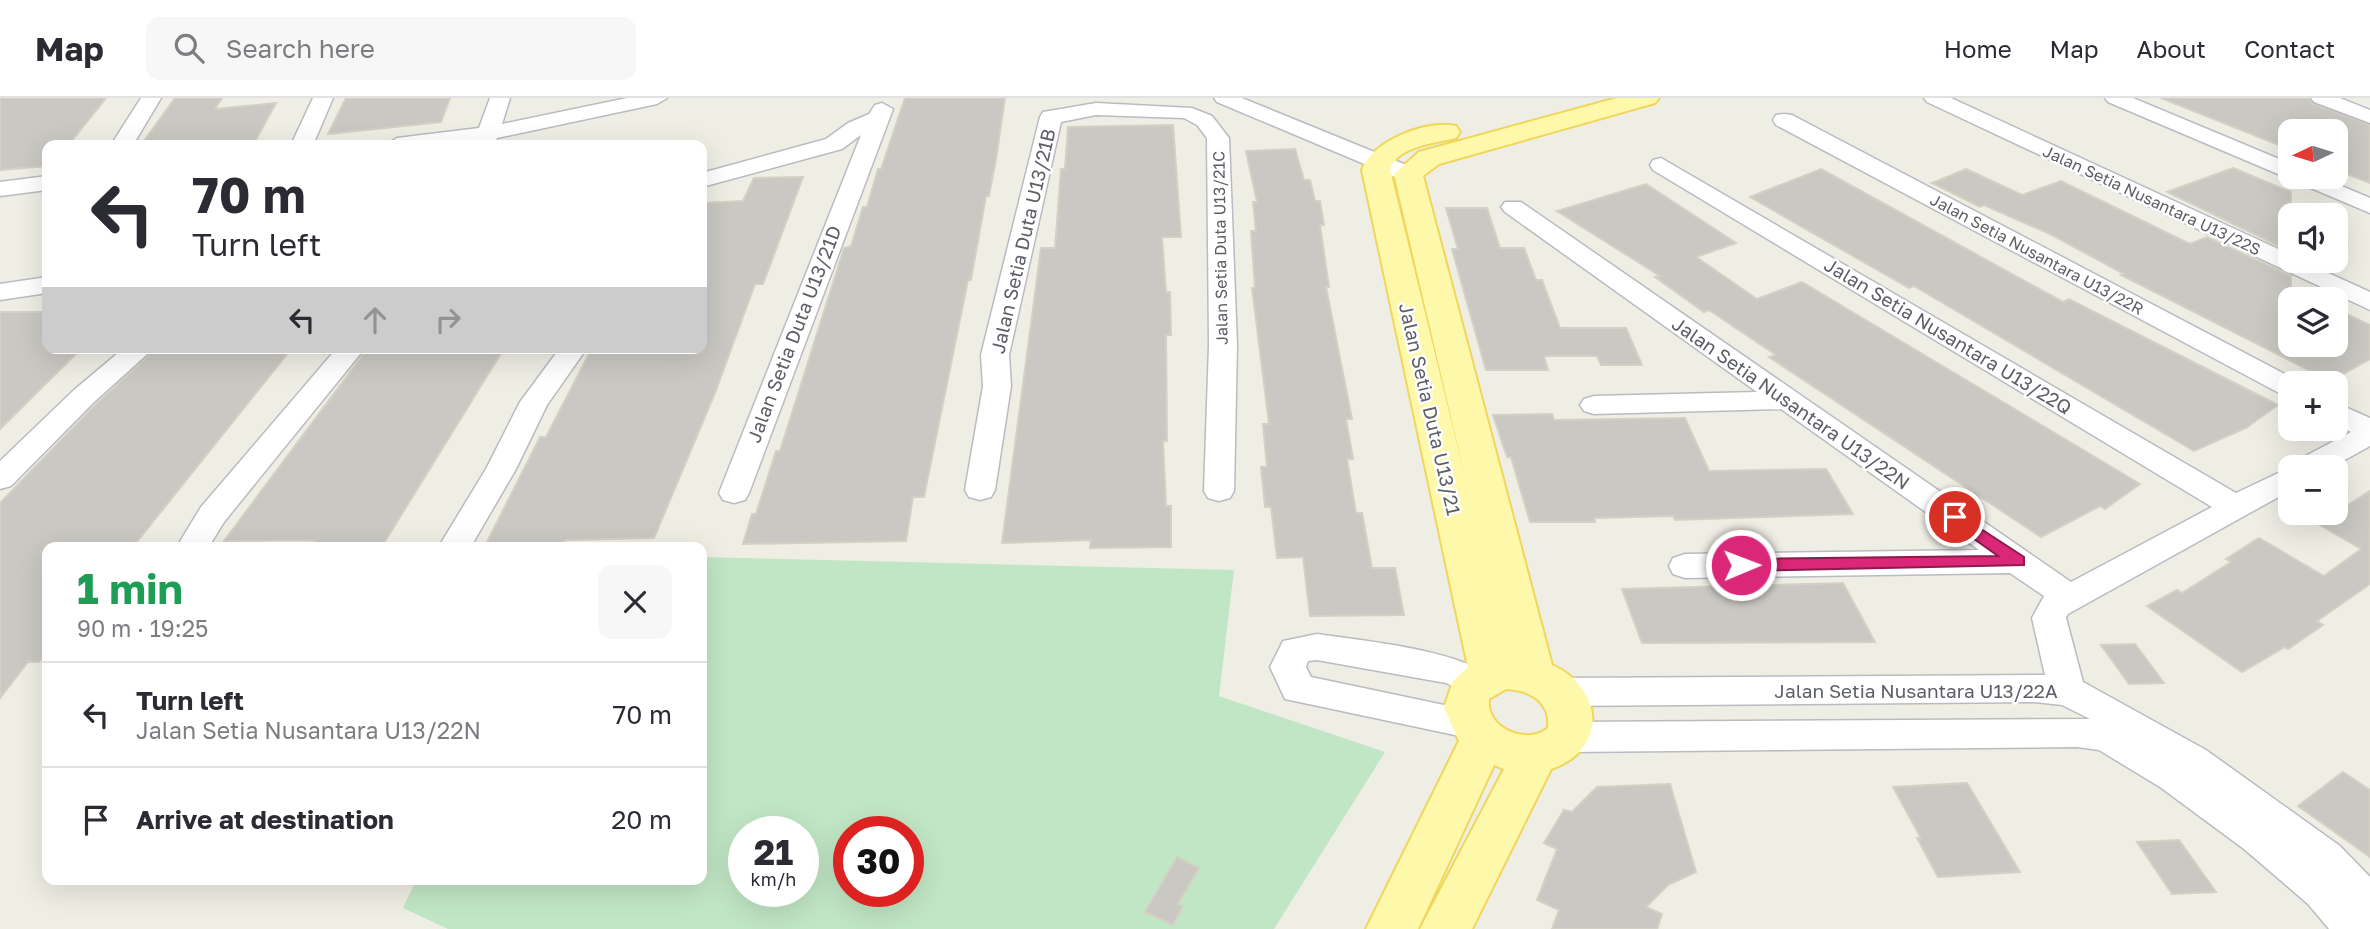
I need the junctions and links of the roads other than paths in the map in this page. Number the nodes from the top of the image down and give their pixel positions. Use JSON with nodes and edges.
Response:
{"nodes":[{"id":1,"x":151,"y":98,"type":"edge"},
{"id":2,"x":323,"y":98,"type":"edge"},
{"id":3,"x":500,"y":98,"type":"edge"},
{"id":4,"x":657,"y":98,"type":"edge"},
{"id":5,"x":1224,"y":98,"type":"edge"},
{"id":6,"x":1269,"y":98,"type":"edge"},
{"id":7,"x":1564,"y":98,"type":"edge"},
{"id":8,"x":1646,"y":98,"type":"edge"},
{"id":9,"x":1934,"y":98,"type":"edge"},
{"id":10,"x":2115,"y":98,"type":"edge"},
{"id":11,"x":2321,"y":98,"type":"edge"},
{"id":12,"x":1087,"y":103,"type":"edge"},
{"id":13,"x":880,"y":105,"type":"edge"},
{"id":14,"x":1048,"y":107,"type":"edge"},
{"id":15,"x":2370,"y":117,"type":"edge"},
{"id":16,"x":1783,"y":120,"type":"dead end"},
{"id":17,"x":125,"y":140,"type":"edge"},
{"id":18,"x":304,"y":140,"type":"edge"},
{"id":19,"x":486,"y":140,"type":"edge"},
{"id":20,"x":818,"y":149,"type":"junction"},
{"id":21,"x":1399,"y":162,"type":"junction"},
{"id":22,"x":1661,"y":165,"type":"dead end"},
{"id":23,"x":2278,"y":167,"type":"edge"},
{"id":24,"x":854,"y":176,"type":"junction"},
{"id":25,"x":707,"y":179,"type":"edge"},
{"id":26,"x":42,"y":184,"type":"edge"},
{"id":27,"x":0,"y":189,"type":"edge"},
{"id":28,"x":2330,"y":189,"type":"edge"},
{"id":29,"x":2370,"y":206,"type":"edge"},
{"id":30,"x":1513,"y":207,"type":"dead end"},
{"id":31,"x":42,"y":286,"type":"edge"},
{"id":32,"x":0,"y":292,"type":"edge"},
{"id":33,"x":2370,"y":302,"type":"edge"},
{"id":34,"x":134,"y":354,"type":"edge"},
{"id":35,"x":347,"y":354,"type":"edge"},
{"id":36,"x":570,"y":354,"type":"edge"},
{"id":37,"x":2278,"y":381,"type":"edge"},
{"id":38,"x":1788,"y":400,"type":"junction"},
{"id":39,"x":1594,"y":405,"type":"dead end"},
{"id":40,"x":2348,"y":419,"type":"edge"},
{"id":41,"x":2370,"y":432,"type":"edge"},
{"id":42,"x":2330,"y":455,"type":"edge"},
{"id":43,"x":0,"y":479,"type":"edge"},
{"id":44,"x":2278,"y":484,"type":"edge"},
{"id":45,"x":980,"y":489,"type":"dead end"},
{"id":46,"x":1219,"y":491,"type":"dead end"},
{"id":47,"x":734,"y":493,"type":"dead end"},
{"id":48,"x":2236,"y":507,"type":"junction"},
{"id":49,"x":196,"y":542,"type":"edge"},
{"id":50,"x":458,"y":542,"type":"edge"},
{"id":51,"x":2018,"y":561,"type":"junction"},
{"id":52,"x":1685,"y":566,"type":"dead end"},
{"id":53,"x":2070,"y":598,"type":"junction"},
{"id":54,"x":2015,"y":688,"type":"junction"},
{"id":55,"x":1502,"y":698,"type":"junction"},
{"id":56,"x":2090,"y":710,"type":"junction"},
{"id":57,"x":2044,"y":733,"type":"junction"},
{"id":58,"x":1552,"y":746,"type":"junction"},
{"id":59,"x":2370,"y":905,"type":"edge"},
{"id":60,"x":2370,"y":925,"type":"edge"},
{"id":61,"x":1392,"y":929,"type":"edge"},
{"id":62,"x":1446,"y":929,"type":"edge"},
{"id":63,"x":2354,"y":929,"type":"edge"},
{"id":64,"x":2362,"y":929,"type":"edge"}],
"edges":[{"from":1,"to":17,"type":"street"},
{"from":2,"to":18,"type":"street"},
{"from":3,"to":19,"type":"street"},
{"from":4,"to":19,"type":"street"},
{"from":5,"to":21,"type":"street"},
{"from":6,"to":21,"type":"street"},
{"from":7,"to":21,"type":"main road"},
{"from":8,"to":21,"type":"main road"},
{"from":9,"to":33,"type":"street","name":"Jalan Setia Nusantara U13/22S"},
{"from":10,"to":23,"type":"street"},
{"from":11,"to":15,"type":"street"},
{"from":12,"to":14,"type":"street","name":"Jalan Setia Duta U13/21C"},
{"from":12,"to":46,"type":"street","name":"Jalan Setia Duta U13/21C"},
{"from":13,"to":20,"type":"street"},
{"from":13,"to":24,"type":"street","name":"Jalan Setia Duta U13/21D"},
{"from":14,"to":45,"type":"street","name":"Jalan Setia Duta U13/21B"},
{"from":16,"to":37,"type":"street","name":"Jalan Setia Nusantara U13/22R"},
{"from":20,"to":24,"type":"street"},
{"from":20,"to":25,"type":"street"},
{"from":21,"to":55,"type":"main road","name":"Jalan Setia Duta U13/21"},
{"from":22,"to":48,"type":"street","name":"Jalan Setia Nusantara U13/22Q"},
{"from":24,"to":47,"type":"street","name":"Jalan Setia Duta U13/21D"},
{"from":26,"to":27,"type":"street"},
{"from":28,"to":29,"type":"street"},
{"from":30,"to":38,"type":"street","name":"Jalan Setia Nusantara U13/22N"},
{"from":31,"to":32,"type":"street"},
{"from":34,"to":43,"type":"street"},
{"from":35,"to":49,"type":"street"},
{"from":36,"to":50,"type":"street"},
{"from":38,"to":39,"type":"street"},
{"from":38,"to":51,"type":"street","name":"Jalan Setia Nusantara U13/22N"},
{"from":40,"to":41,"type":"street"},
{"from":41,"to":42,"type":"street"},
{"from":44,"to":48,"type":"street"},
{"from":48,"to":53,"type":"street"},
{"from":51,"to":52,"type":"street"},
{"from":51,"to":53,"type":"street","name":"Jalan Setia Nusantara U13/22N"},
{"from":53,"to":56,"type":"street"},
{"from":54,"to":55,"type":"street","name":"Jalan Setia Nusantara U13/22A"},
{"from":54,"to":56,"type":"street","name":"Jalan Setia Nusantara U13/22A"},
{"from":54,"to":57,"type":"street"},
{"from":55,"to":58,"type":"main road"},
{"from":55,"to":58,"type":"main road","name":"Jalan Setia Duta U13/21"},
{"from":55,"to":61,"type":"main road"},
{"from":56,"to":57,"type":"street","name":"Jalan Setia Nusantara U13/22A"},
{"from":56,"to":59,"type":"street","name":"Jalan Setia Nusantara U13/22A"},
{"from":56,"to":63,"type":"street","name":"Jalan Setia Nusantara U13/22A"},
{"from":57,"to":58,"type":"street","name":"Jalan Setia Nusantara U13/22A"},
{"from":58,"to":62,"type":"main road"},
{"from":60,"to":64,"type":"street"}]}
